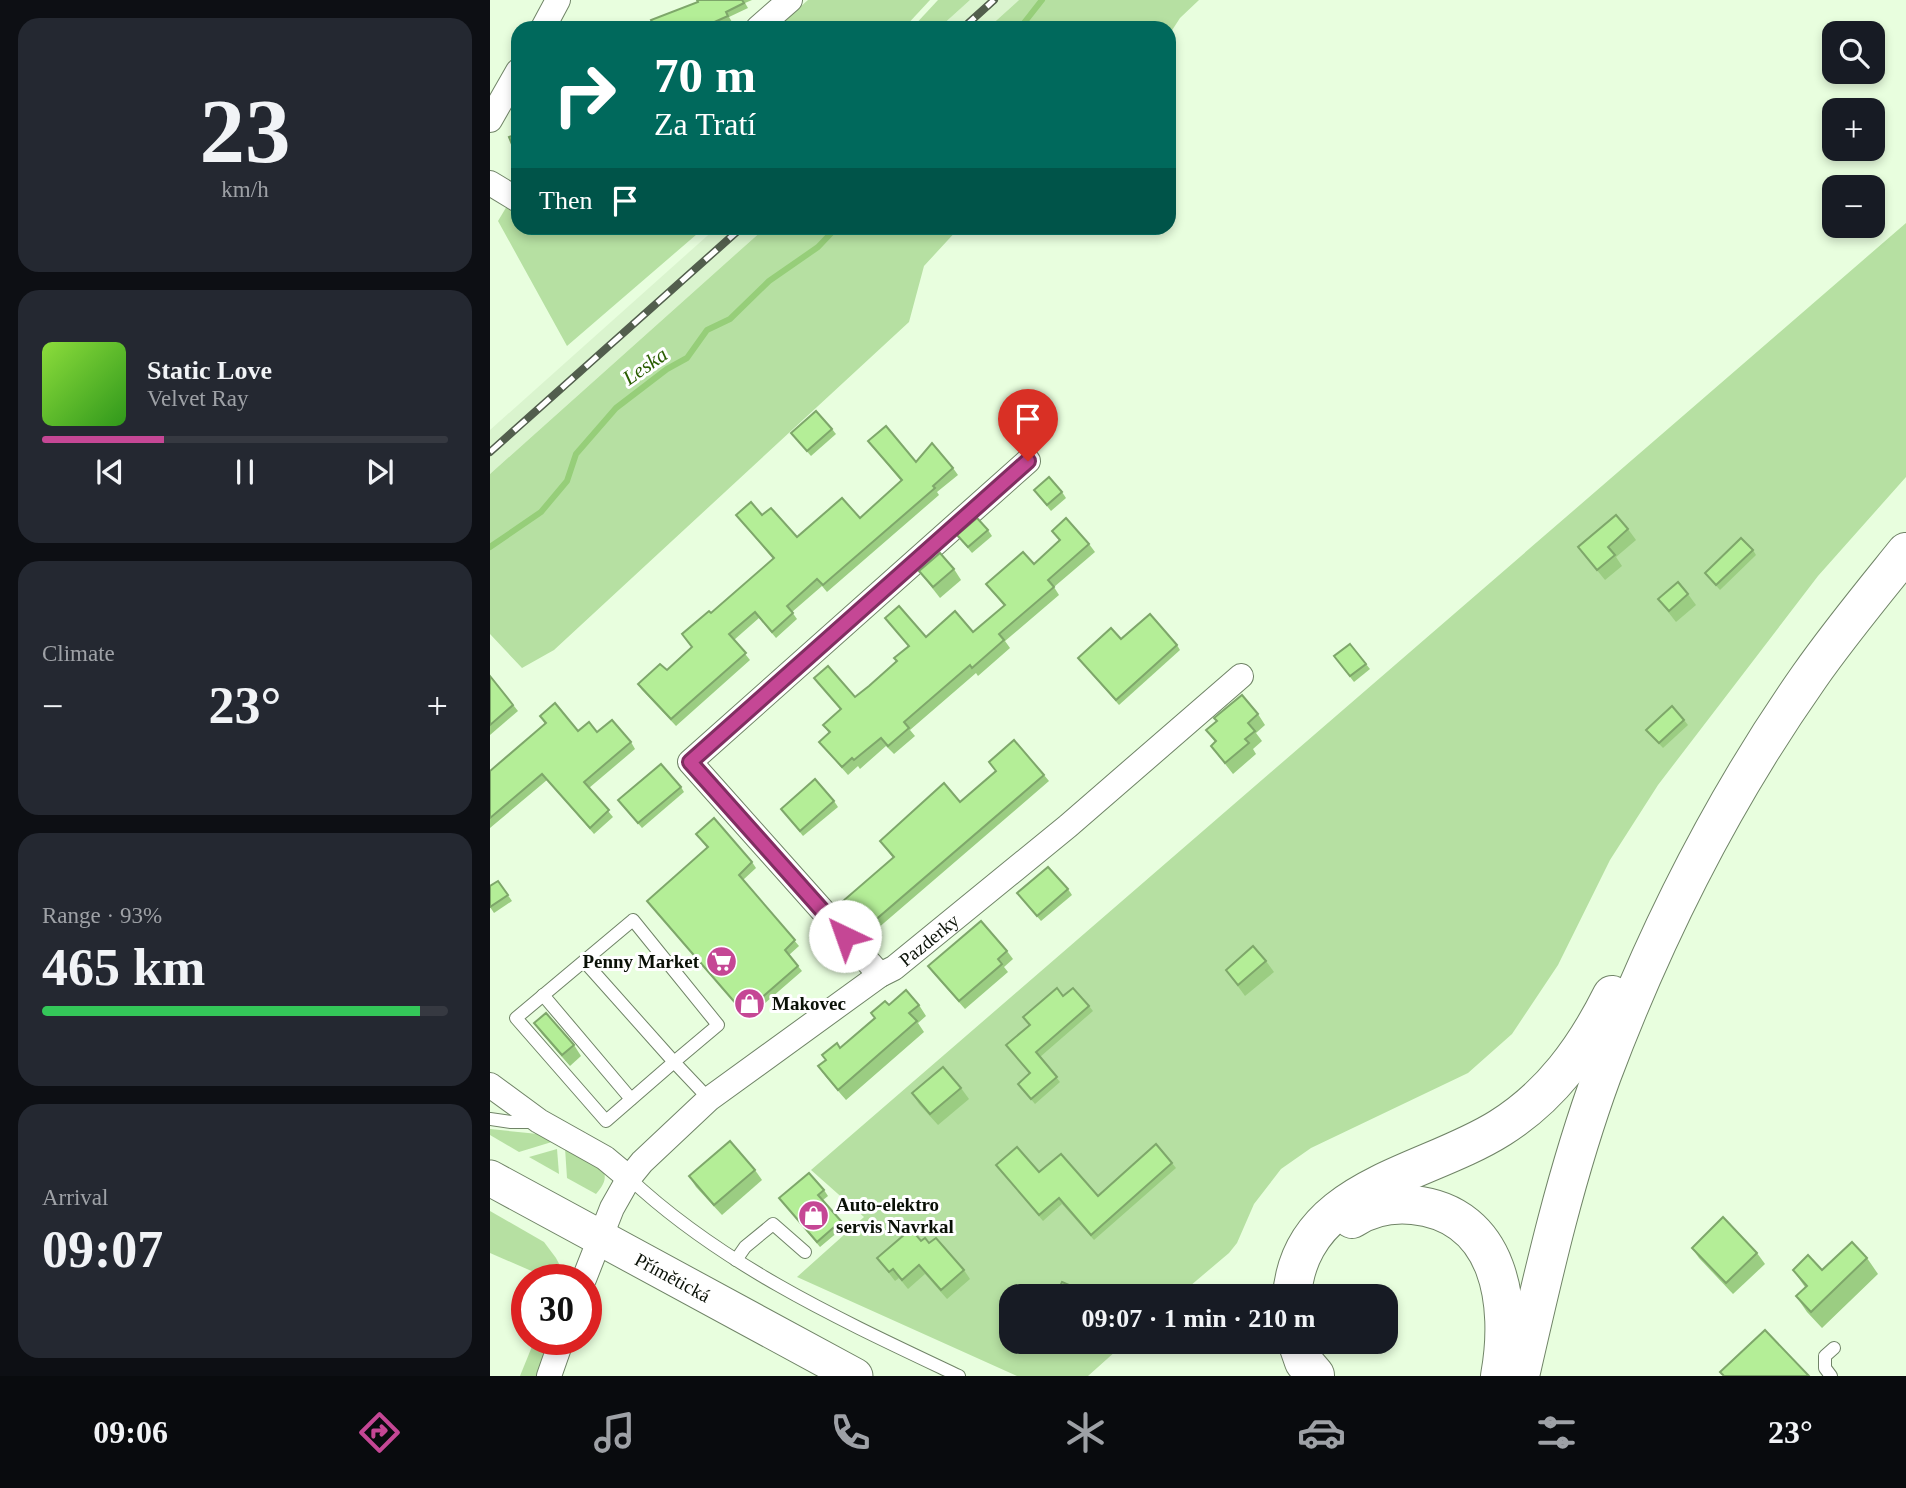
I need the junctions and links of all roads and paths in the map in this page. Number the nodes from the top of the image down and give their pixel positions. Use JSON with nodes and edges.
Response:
{"nodes":[{"id":1,"x":558,"y":0,"type":"edge"},
{"id":2,"x":790,"y":0,"type":"edge"},
{"id":3,"x":546,"y":21,"type":"edge"},
{"id":4,"x":766,"y":21,"type":"edge"},
{"id":5,"x":511,"y":83,"type":"edge"},
{"id":6,"x":490,"y":120,"type":"edge"},
{"id":7,"x":490,"y":183,"type":"edge"},
{"id":8,"x":511,"y":196,"type":"edge"},
{"id":9,"x":1028,"y":461,"type":"dead end"},
{"id":10,"x":1906,"y":552,"type":"edge"},
{"id":11,"x":1241,"y":676,"type":"dead end"},
{"id":12,"x":1744,"y":780,"type":"junction"},
{"id":13,"x":584,"y":961,"type":"junction"},
{"id":14,"x":880,"y":975,"type":"junction"},
{"id":15,"x":543,"y":995,"type":"junction"},
{"id":16,"x":674,"y":1062,"type":"junction"},
{"id":17,"x":490,"y":1085,"type":"edge"},
{"id":18,"x":631,"y":1099,"type":"junction"},
{"id":19,"x":709,"y":1099,"type":"junction"},
{"id":20,"x":490,"y":1119,"type":"edge"},
{"id":21,"x":539,"y":1121,"type":"junction"},
{"id":22,"x":490,"y":1178,"type":"edge"},
{"id":23,"x":629,"y":1178,"type":"junction"},
{"id":24,"x":600,"y":1237,"type":"junction"},
{"id":25,"x":805,"y":1252,"type":"dead end"},
{"id":26,"x":736,"y":1260,"type":"junction"},
{"id":27,"x":590,"y":1264,"type":"edge"},
{"id":28,"x":1294,"y":1284,"type":"edge"},
{"id":29,"x":1309,"y":1284,"type":"edge"},
{"id":30,"x":1834,"y":1348,"type":"dead end"},
{"id":31,"x":556,"y":1355,"type":"edge"},
{"id":32,"x":549,"y":1376,"type":"edge"},
{"id":33,"x":855,"y":1376,"type":"edge"},
{"id":34,"x":959,"y":1376,"type":"edge"},
{"id":35,"x":1500,"y":1376,"type":"edge"},
{"id":36,"x":1520,"y":1376,"type":"edge"},
{"id":37,"x":1831,"y":1376,"type":"edge"}],
"edges":[{"from":1,"to":3,"type":"street"},
{"from":2,"to":4,"type":"street"},
{"from":5,"to":6,"type":"street"},
{"from":7,"to":8,"type":"street"},
{"from":9,"to":14,"type":"street"},
{"from":10,"to":12,"type":"main road"},
{"from":11,"to":14,"type":"street","name":"Pazderky"},
{"from":12,"to":28,"type":"main road"},
{"from":12,"to":36,"type":"main road"},
{"from":13,"to":15,"type":"lane"},
{"from":13,"to":16,"type":"lane"},
{"from":13,"to":16,"type":"lane"},
{"from":14,"to":19,"type":"street","name":"Pazderky"},
{"from":15,"to":18,"type":"lane"},
{"from":15,"to":18,"type":"lane"},
{"from":16,"to":18,"type":"lane"},
{"from":16,"to":19,"type":"lane"},
{"from":17,"to":21,"type":"street"},
{"from":19,"to":23,"type":"street","name":"Pazderky"},
{"from":20,"to":21,"type":"lane"},
{"from":21,"to":23,"type":"street"},
{"from":22,"to":24,"type":"main road","name":"Přímětická"},
{"from":23,"to":24,"type":"street","name":"Pazderky"},
{"from":23,"to":26,"type":"lane"},
{"from":24,"to":27,"type":"street","name":"Pazderky"},
{"from":24,"to":33,"type":"main road","name":"Přímětická"},
{"from":25,"to":26,"type":"lane"},
{"from":26,"to":34,"type":"lane"},
{"from":29,"to":35,"type":"main road"},
{"from":30,"to":37,"type":"lane"},
{"from":31,"to":32,"type":"street"}]}
